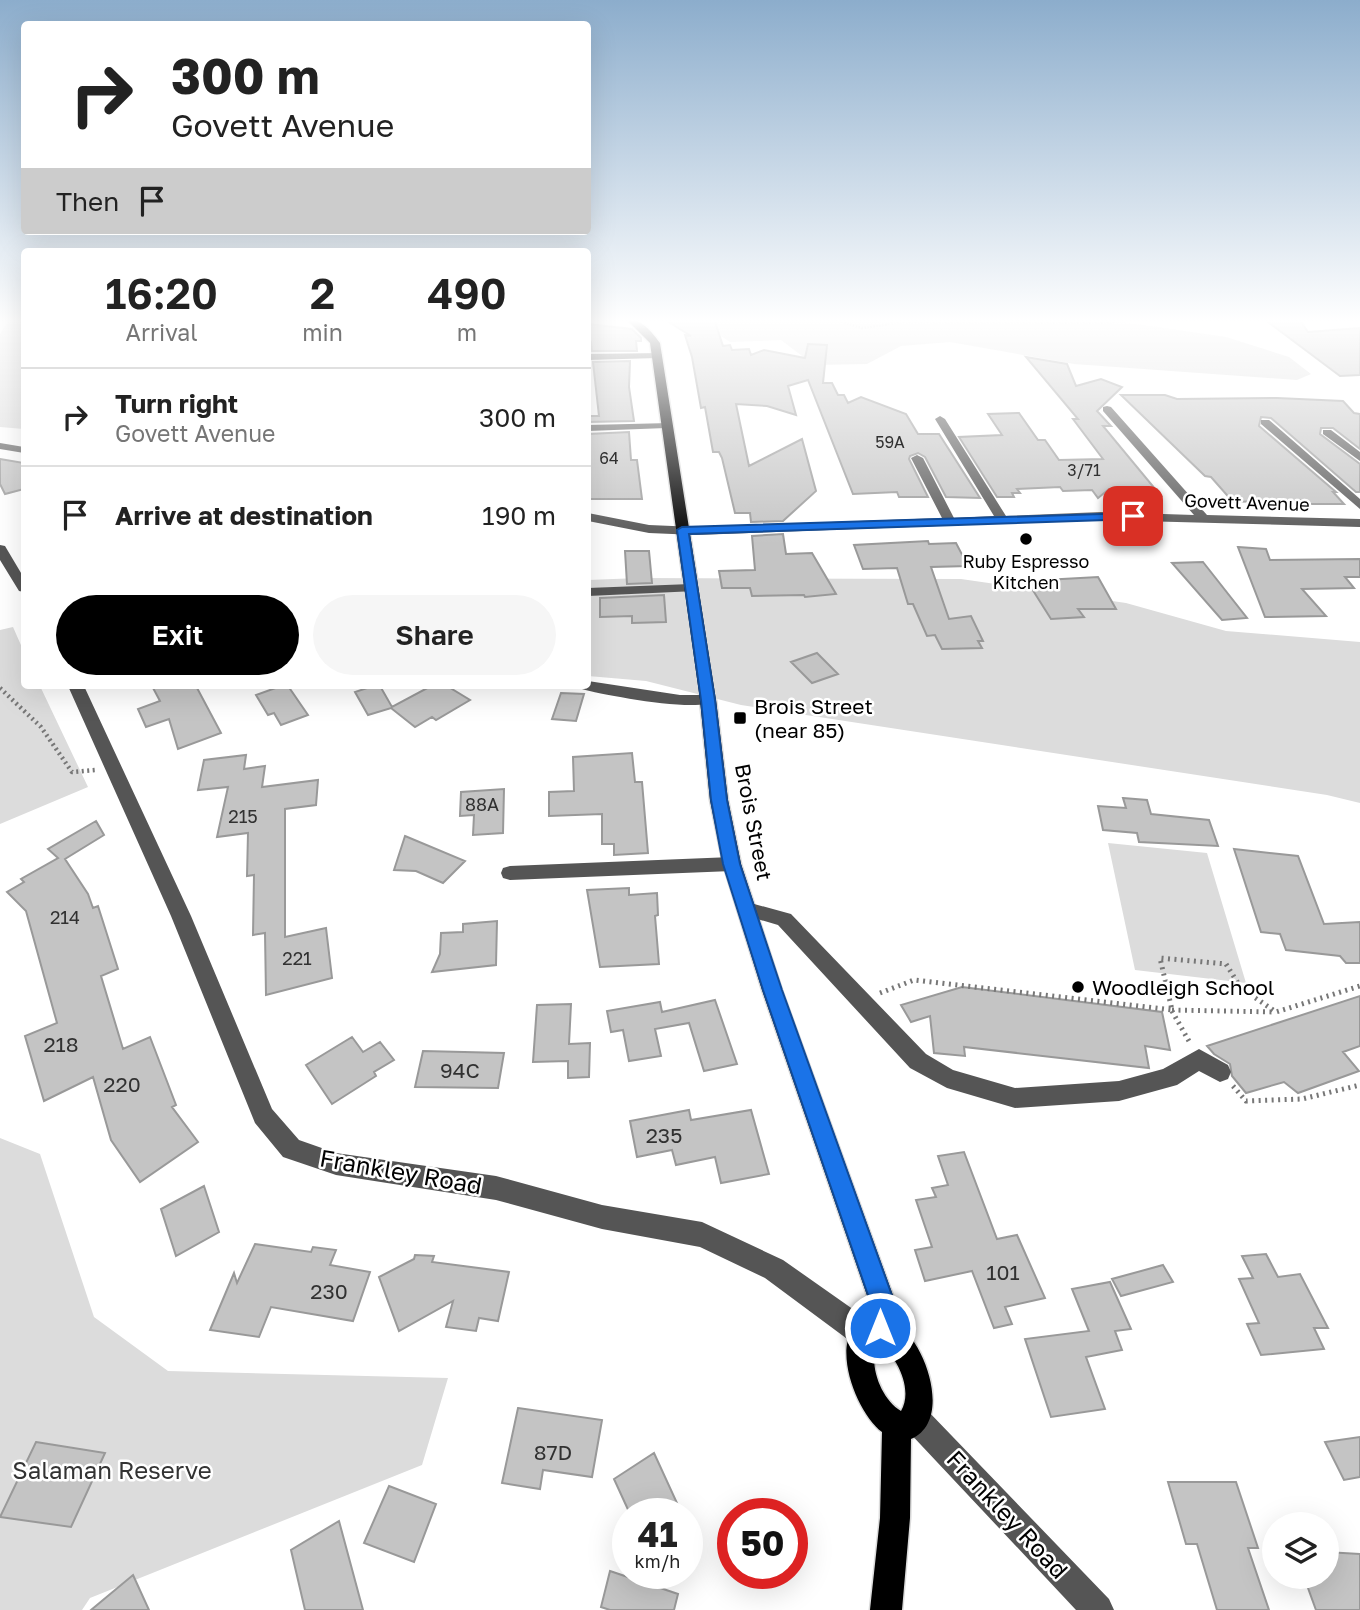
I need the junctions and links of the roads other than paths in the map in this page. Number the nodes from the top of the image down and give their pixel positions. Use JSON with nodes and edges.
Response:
{"nodes":[{"id":1,"x":662,"y":394,"type":"edge"},
{"id":2,"x":1107,"y":409,"type":"dead end"},
{"id":3,"x":940,"y":419,"type":"dead end"},
{"id":4,"x":1265,"y":422,"type":"dead end"},
{"id":5,"x":666,"y":425,"type":"junction"},
{"id":6,"x":591,"y":428,"type":"edge"},
{"id":7,"x":1327,"y":432,"type":"dead end"},
{"id":8,"x":0,"y":446,"type":"edge"},
{"id":9,"x":21,"y":450,"type":"edge"},
{"id":10,"x":917,"y":458,"type":"dead end"},
{"id":11,"x":1360,"y":458,"type":"edge"},
{"id":12,"x":1360,"y":505,"type":"edge"},
{"id":13,"x":591,"y":518,"type":"edge"},
{"id":14,"x":1204,"y":519,"type":"junction"},
{"id":15,"x":1002,"y":520,"type":"junction"},
{"id":16,"x":950,"y":522,"type":"junction"},
{"id":17,"x":1360,"y":523,"type":"edge"},
{"id":18,"x":682,"y":530,"type":"junction"},
{"id":19,"x":0,"y":549,"type":"edge"},
{"id":20,"x":21,"y":583,"type":"edge"},
{"id":21,"x":691,"y":588,"type":"junction"},
{"id":22,"x":591,"y":592,"type":"edge"},
{"id":23,"x":591,"y":687,"type":"edge"},
{"id":24,"x":77,"y":689,"type":"edge"},
{"id":25,"x":708,"y":700,"type":"junction"},
{"id":26,"x":732,"y":864,"type":"junction"},
{"id":27,"x":510,"y":873,"type":"dead end"},
{"id":28,"x":747,"y":909,"type":"junction"},
{"id":29,"x":1220,"y":1072,"type":"road end"},
{"id":30,"x":872,"y":1331,"type":"junction"},
{"id":31,"x":906,"y":1422,"type":"junction"},
{"id":32,"x":886,"y":1610,"type":"edge"},
{"id":33,"x":1098,"y":1610,"type":"edge"}],
"edges":[{"from":1,"to":5,"type":"main road","name":"Brois Street"},
{"from":2,"to":14,"type":"street"},
{"from":3,"to":15,"type":"street"},
{"from":4,"to":12,"type":"street"},
{"from":5,"to":6,"type":"street"},
{"from":5,"to":18,"type":"main road","name":"Brois Street"},
{"from":7,"to":11,"type":"street"},
{"from":8,"to":9,"type":"street"},
{"from":10,"to":16,"type":"street"},
{"from":13,"to":18,"type":"street","name":"Govett Avenue"},
{"from":14,"to":15,"type":"street","name":"Govett Avenue"},
{"from":14,"to":17,"type":"street","name":"Govett Avenue"},
{"from":15,"to":16,"type":"street","name":"Govett Avenue"},
{"from":16,"to":18,"type":"street","name":"Govett Avenue"},
{"from":18,"to":21,"type":"main road","name":"Brois Street"},
{"from":19,"to":20,"type":"street"},
{"from":21,"to":22,"type":"street"},
{"from":21,"to":25,"type":"main road","name":"Brois Street"},
{"from":23,"to":25,"type":"street"},
{"from":24,"to":30,"type":"street","name":"Frankley Road"},
{"from":25,"to":26,"type":"main road","name":"Brois Street"},
{"from":26,"to":27,"type":"street"},
{"from":26,"to":28,"type":"main road","name":"Brois Street"},
{"from":28,"to":29,"type":"street"},
{"from":28,"to":30,"type":"main road","name":"Brois Street"},
{"from":30,"to":31,"type":"main road"},
{"from":30,"to":31,"type":"main road","name":"Brois Street"},
{"from":31,"to":32,"type":"main road"},
{"from":31,"to":33,"type":"street","name":"Frankley Road"}]}
